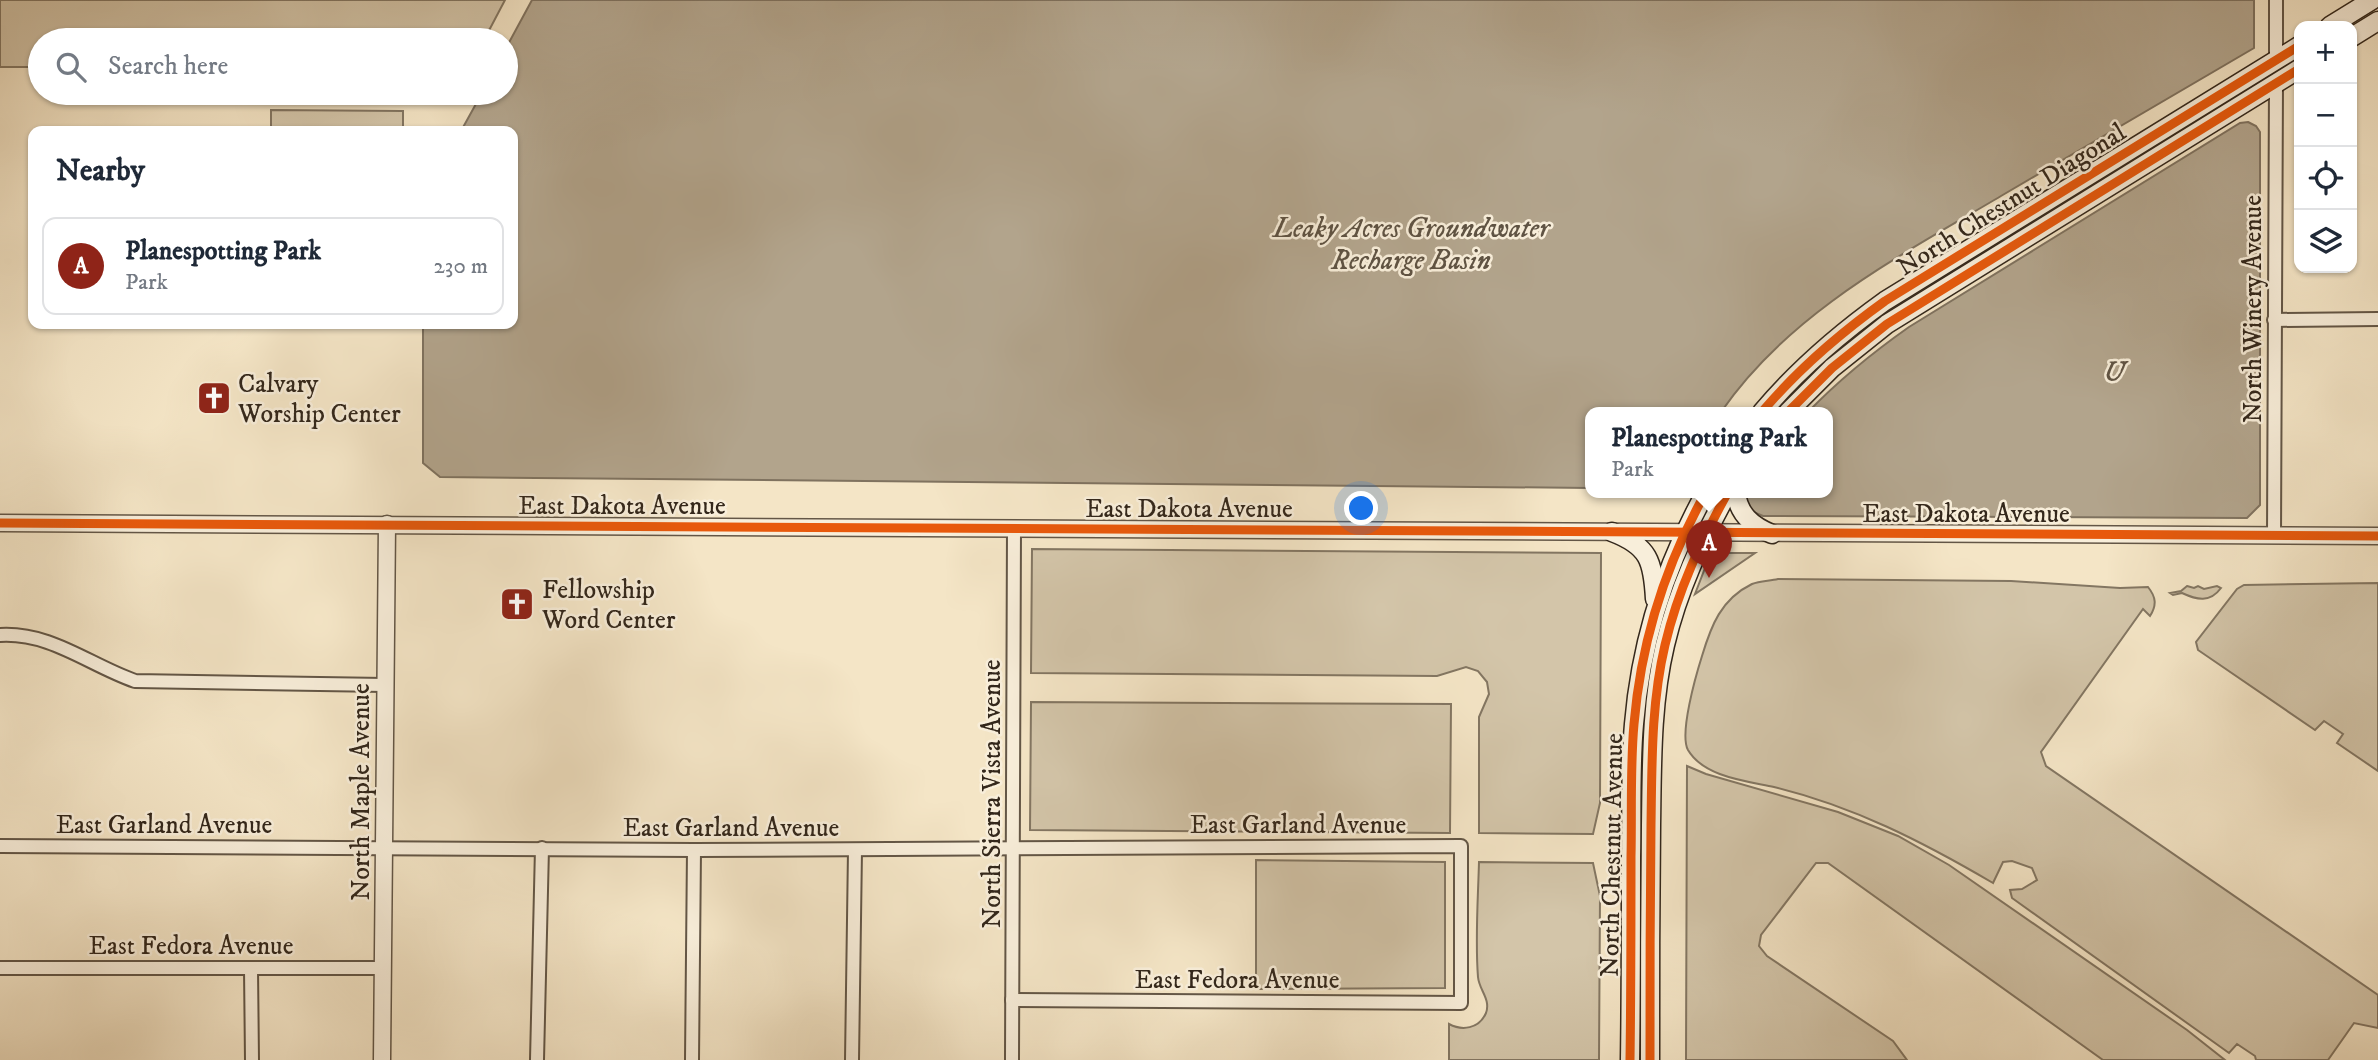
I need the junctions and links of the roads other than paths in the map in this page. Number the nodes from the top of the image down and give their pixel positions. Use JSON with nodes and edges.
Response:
{"nodes":[{"id":1,"x":2276,"y":0,"type":"edge"},
{"id":2,"x":2370,"y":1,"type":"edge"},
{"id":3,"x":2338,"y":21,"type":"edge"},
{"id":4,"x":2349,"y":21,"type":"edge"},
{"id":5,"x":2378,"y":21,"type":"edge"},
{"id":6,"x":2357,"y":34,"type":"edge"},
{"id":7,"x":2294,"y":49,"type":"edge"},
{"id":8,"x":2276,"y":60,"type":"junction"},
{"id":9,"x":2294,"y":61,"type":"edge"},
{"id":10,"x":2294,"y":72,"type":"edge"},
{"id":11,"x":2276,"y":83,"type":"junction"},
{"id":12,"x":2378,"y":319,"type":"edge"},
{"id":13,"x":2274,"y":320,"type":"junction"},
{"id":14,"x":1767,"y":407,"type":"edge"},
{"id":15,"x":1793,"y":407,"type":"edge"},
{"id":16,"x":1703,"y":498,"type":"edge"},
{"id":17,"x":1725,"y":498,"type":"edge"},
{"id":18,"x":1738,"y":498,"type":"edge"},
{"id":19,"x":0,"y":523,"type":"edge"},
{"id":20,"x":387,"y":524,"type":"junction"},
{"id":21,"x":1014,"y":528,"type":"junction"},
{"id":22,"x":1612,"y":532,"type":"junction"},
{"id":23,"x":1684,"y":533,"type":"junction"},
{"id":24,"x":1706,"y":533,"type":"junction"},
{"id":25,"x":1772,"y":534,"type":"junction"},
{"id":26,"x":2274,"y":536,"type":"junction"},
{"id":27,"x":2378,"y":536,"type":"edge"},
{"id":28,"x":1655,"y":608,"type":"junction"},
{"id":29,"x":0,"y":635,"type":"edge"},
{"id":30,"x":385,"y":685,"type":"junction"},
{"id":31,"x":0,"y":846,"type":"edge"},
{"id":32,"x":1632,"y":847,"type":"junction"},
{"id":33,"x":1650,"y":847,"type":"junction"},
{"id":34,"x":385,"y":848,"type":"junction"},
{"id":35,"x":541,"y":848,"type":"junction"},
{"id":36,"x":1013,"y":848,"type":"junction"},
{"id":37,"x":694,"y":850,"type":"junction"},
{"id":38,"x":855,"y":850,"type":"junction"},
{"id":39,"x":0,"y":968,"type":"edge"},
{"id":40,"x":383,"y":968,"type":"junction"},
{"id":41,"x":251,"y":969,"type":"junction"},
{"id":42,"x":1012,"y":1000,"type":"junction"},
{"id":43,"x":1461,"y":1003,"type":"joint"},
{"id":44,"x":252,"y":1060,"type":"edge"},
{"id":45,"x":382,"y":1060,"type":"edge"},
{"id":46,"x":537,"y":1060,"type":"edge"},
{"id":47,"x":692,"y":1060,"type":"edge"},
{"id":48,"x":852,"y":1060,"type":"edge"},
{"id":49,"x":1012,"y":1060,"type":"edge"},
{"id":50,"x":1630,"y":1060,"type":"edge"},
{"id":51,"x":1650,"y":1060,"type":"edge"}],
"edges":[{"from":1,"to":8,"type":"street"},
{"from":2,"to":3,"type":"main road"},
{"from":2,"to":4,"type":"main road"},
{"from":5,"to":6,"type":"main road"},
{"from":7,"to":8,"type":"main road","name":"North Chestnut Diagonal"},
{"from":8,"to":14,"type":"main road","name":"North Chestnut Diagonal"},
{"from":9,"to":11,"type":"main road"},
{"from":10,"to":11,"type":"main road","name":"North Chestnut Diagonal"},
{"from":11,"to":13,"type":"street","name":"North Winery Avenue"},
{"from":11,"to":15,"type":"main road","name":"North Chestnut Diagonal"},
{"from":12,"to":13,"type":"street"},
{"from":13,"to":26,"type":"street","name":"North Winery Avenue"},
{"from":16,"to":23,"type":"main road"},
{"from":17,"to":24,"type":"main road"},
{"from":18,"to":25,"type":"main road"},
{"from":19,"to":20,"type":"street","name":"East Dakota Avenue"},
{"from":20,"to":21,"type":"street","name":"East Dakota Avenue"},
{"from":20,"to":30,"type":"street","name":"North Maple Avenue"},
{"from":21,"to":22,"type":"street","name":"East Dakota Avenue"},
{"from":21,"to":36,"type":"street","name":"North Sierra Vista Avenue"},
{"from":22,"to":23,"type":"street","name":"East Dakota Avenue"},
{"from":22,"to":28,"type":"main road"},
{"from":23,"to":24,"type":"street","name":"East Dakota Avenue"},
{"from":23,"to":28,"type":"main road","name":"North Chestnut Avenue"},
{"from":24,"to":25,"type":"street","name":"East Dakota Avenue"},
{"from":24,"to":33,"type":"main road","name":"North Chestnut Avenue"},
{"from":25,"to":26,"type":"street","name":"East Dakota Avenue"},
{"from":26,"to":27,"type":"street","name":"East Dakota Avenue"},
{"from":28,"to":32,"type":"main road","name":"North Chestnut Avenue"},
{"from":29,"to":30,"type":"street"},
{"from":30,"to":34,"type":"street","name":"North Maple Avenue"},
{"from":31,"to":34,"type":"street","name":"East Garland Avenue"},
{"from":32,"to":33,"type":"main road"},
{"from":32,"to":50,"type":"main road","name":"North Chestnut Avenue"},
{"from":33,"to":51,"type":"main road","name":"North Chestnut Avenue"},
{"from":34,"to":35,"type":"street","name":"East Garland Avenue"},
{"from":34,"to":40,"type":"street","name":"North Maple Avenue"},
{"from":35,"to":37,"type":"street","name":"East Garland Avenue"},
{"from":35,"to":46,"type":"street"},
{"from":36,"to":38,"type":"street","name":"East Garland Avenue"},
{"from":36,"to":42,"type":"street","name":"North Sierra Vista Avenue"},
{"from":36,"to":43,"type":"street","name":"East Garland Avenue"},
{"from":37,"to":38,"type":"street","name":"East Garland Avenue"},
{"from":37,"to":47,"type":"street"},
{"from":38,"to":48,"type":"street"},
{"from":39,"to":41,"type":"street","name":"East Fedora Avenue"},
{"from":40,"to":41,"type":"street","name":"East Fedora Avenue"},
{"from":40,"to":45,"type":"street","name":"North Maple Avenue"},
{"from":41,"to":44,"type":"street"},
{"from":42,"to":43,"type":"street","name":"East Fedora Avenue"},
{"from":42,"to":49,"type":"street","name":"North Sierra Vista Avenue"}]}
